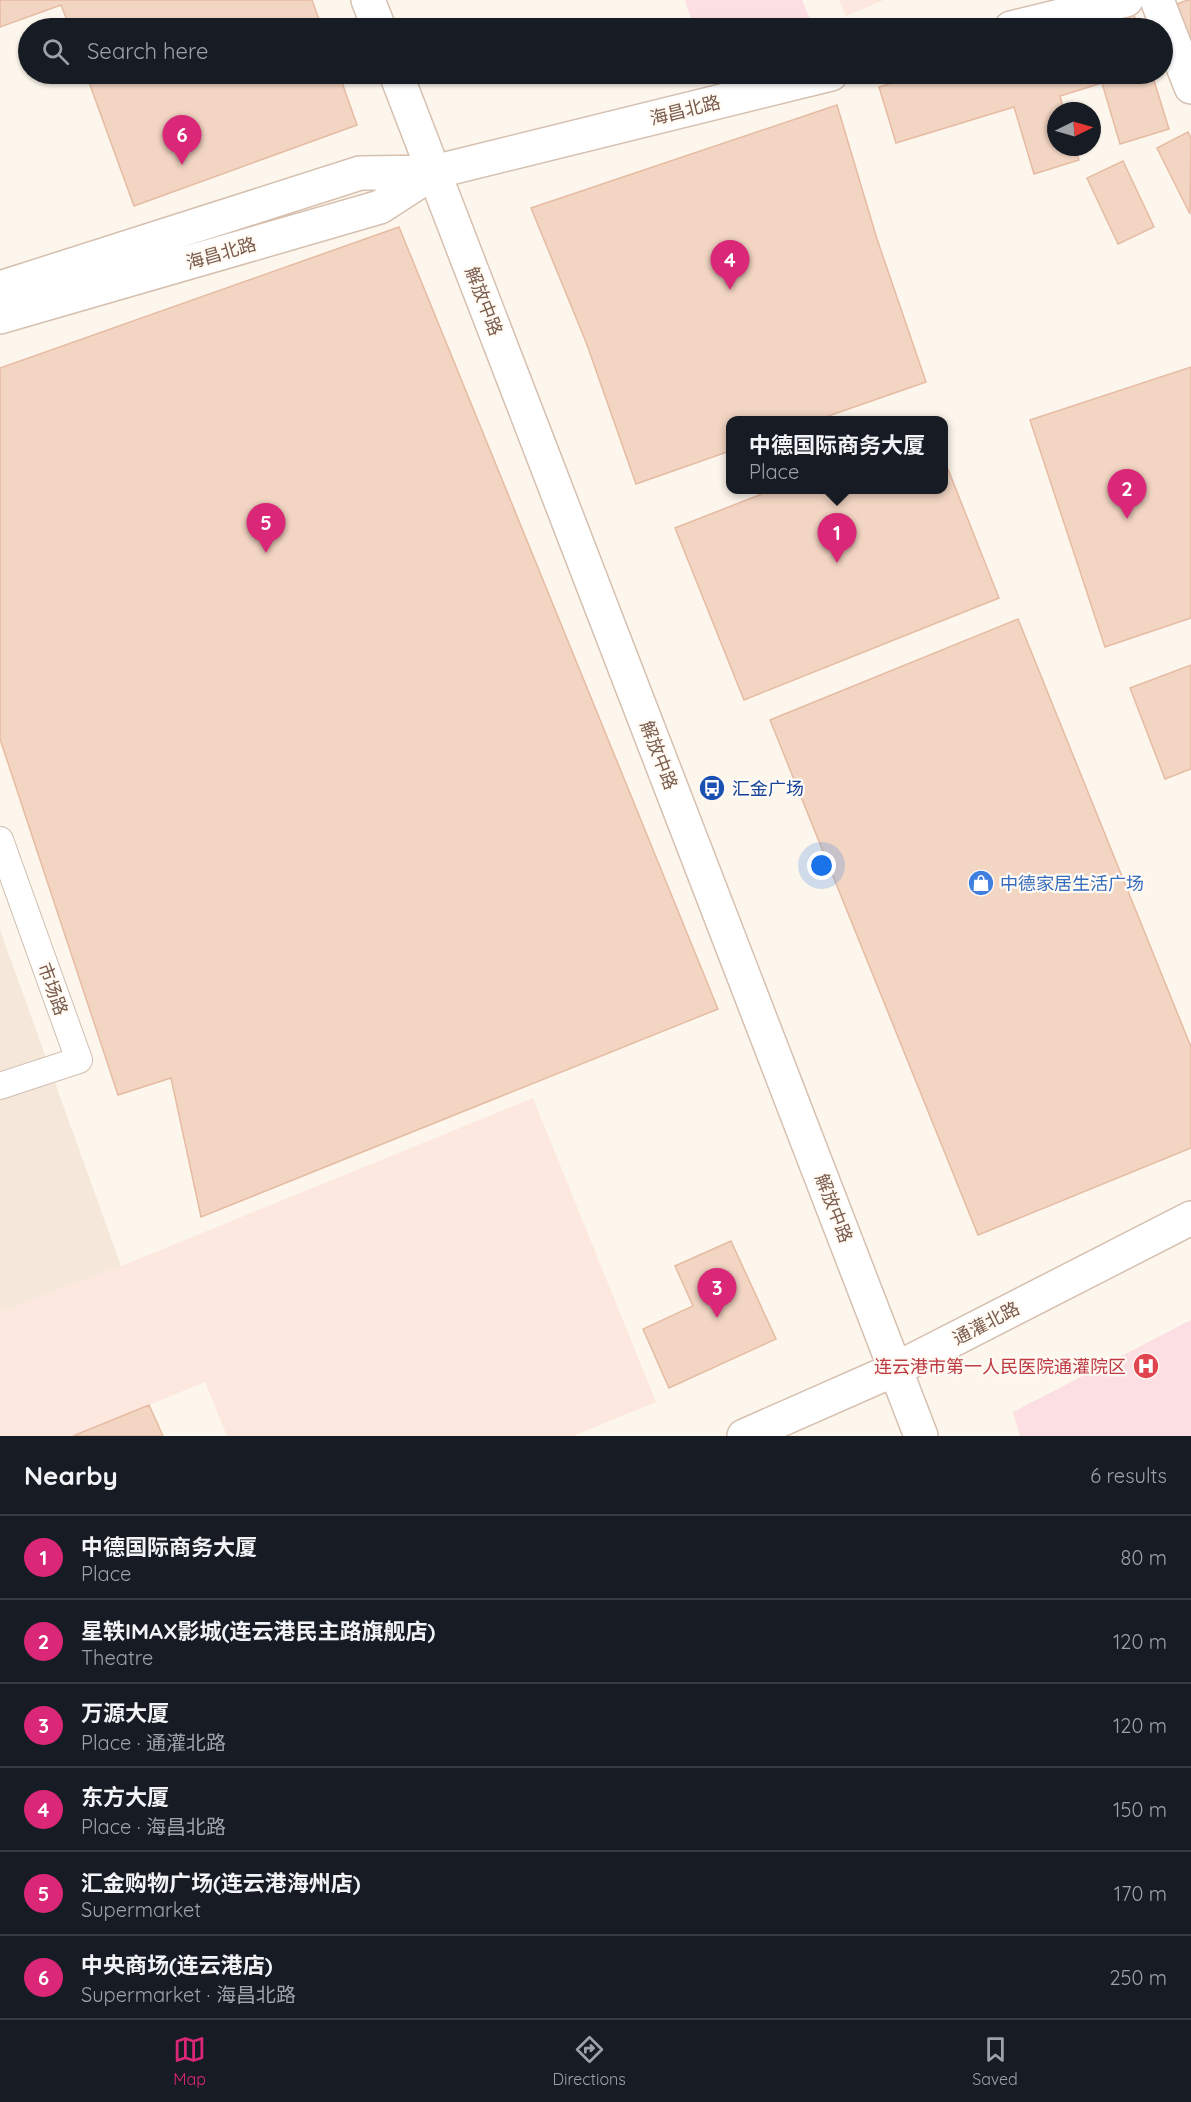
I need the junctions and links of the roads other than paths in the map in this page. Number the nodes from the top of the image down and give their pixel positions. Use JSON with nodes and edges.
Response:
{"nodes":[{"id":1,"x":368,"y":0,"type":"edge"},
{"id":2,"x":1126,"y":0,"type":"edge"},
{"id":3,"x":1157,"y":0,"type":"edge"},
{"id":4,"x":375,"y":18,"type":"edge"},
{"id":5,"x":1052,"y":18,"type":"edge"},
{"id":6,"x":1164,"y":18,"type":"edge"},
{"id":7,"x":1173,"y":41,"type":"edge"},
{"id":8,"x":400,"y":84,"type":"edge"},
{"id":9,"x":791,"y":84,"type":"edge"},
{"id":10,"x":1191,"y":87,"type":"edge"},
{"id":11,"x":435,"y":172,"type":"junction"},
{"id":12,"x":0,"y":288,"type":"edge"},
{"id":13,"x":0,"y":317,"type":"edge"},
{"id":14,"x":0,"y":840,"type":"edge"},
{"id":15,"x":0,"y":1086,"type":"edge"},
{"id":16,"x":1191,"y":1218,"type":"edge"},
{"id":17,"x":896,"y":1369,"type":"junction"},
{"id":18,"x":744,"y":1436,"type":"edge"},
{"id":19,"x":921,"y":1436,"type":"edge"}],
"edges":[{"from":1,"to":4,"type":"main road"},
{"from":2,"to":5,"type":"main road"},
{"from":3,"to":6,"type":"main road"},
{"from":7,"to":10,"type":"main road"},
{"from":8,"to":11,"type":"main road","name":"解放中路"},
{"from":9,"to":11,"type":"main road","name":"海昌北路"},
{"from":11,"to":12,"type":"main road","name":"海昌北路"},
{"from":11,"to":13,"type":"main road","name":"海昌北路"},
{"from":11,"to":17,"type":"main road","name":"解放中路"},
{"from":14,"to":15,"type":"street","name":"市场路"},
{"from":16,"to":17,"type":"main road","name":"通灌北路"},
{"from":17,"to":18,"type":"main road","name":"通灌北路"},
{"from":17,"to":19,"type":"main road","name":"解放中路"}]}
